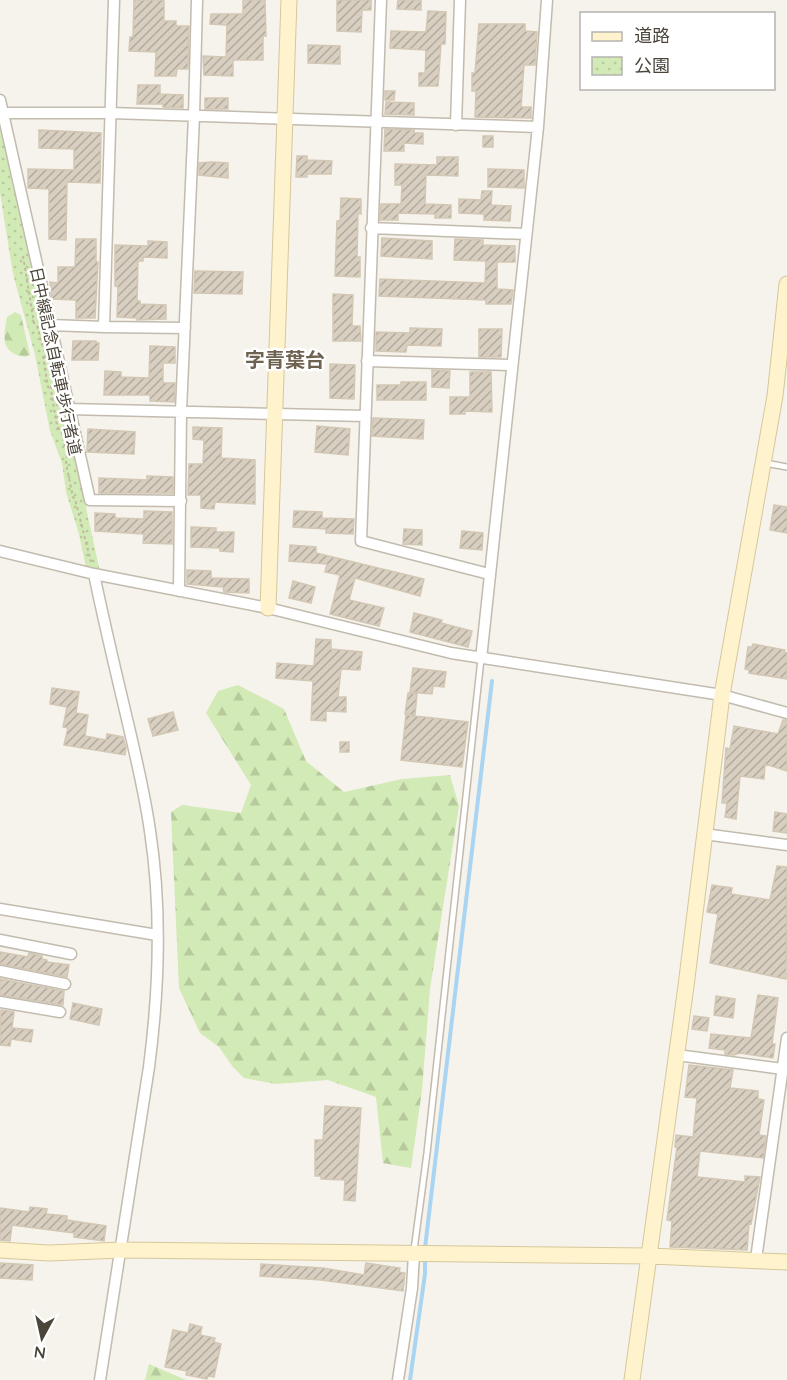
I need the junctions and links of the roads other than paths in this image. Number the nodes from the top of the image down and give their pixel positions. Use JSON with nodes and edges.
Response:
{"nodes":[{"id":1,"x":114,"y":0,"type":"edge"},
{"id":2,"x":196,"y":0,"type":"edge"},
{"id":3,"x":289,"y":0,"type":"edge"},
{"id":4,"x":381,"y":0,"type":"edge"},
{"id":5,"x":459,"y":0,"type":"edge"},
{"id":6,"x":547,"y":0,"type":"edge"},
{"id":7,"x":0,"y":100,"type":"edge"},
{"id":8,"x":2,"y":112,"type":"junction"},
{"id":9,"x":111,"y":113,"type":"junction"},
{"id":10,"x":194,"y":116,"type":"junction"},
{"id":11,"x":285,"y":118,"type":"junction"},
{"id":12,"x":376,"y":122,"type":"junction"},
{"id":13,"x":456,"y":125,"type":"junction"},
{"id":14,"x":538,"y":127,"type":"junction"},
{"id":15,"x":371,"y":228,"type":"junction"},
{"id":16,"x":526,"y":234,"type":"junction"},
{"id":17,"x":787,"y":284,"type":"edge"},
{"id":18,"x":50,"y":325,"type":"junction"},
{"id":19,"x":104,"y":327,"type":"junction"},
{"id":20,"x":185,"y":328,"type":"junction"},
{"id":21,"x":367,"y":361,"type":"junction"},
{"id":22,"x":512,"y":365,"type":"junction"},
{"id":23,"x":781,"y":397,"type":"edge"},
{"id":24,"x":68,"y":408,"type":"junction"},
{"id":25,"x":181,"y":411,"type":"junction"},
{"id":26,"x":274,"y":414,"type":"junction"},
{"id":27,"x":365,"y":416,"type":"junction"},
{"id":28,"x":764,"y":463,"type":"junction"},
{"id":29,"x":787,"y":467,"type":"edge"},
{"id":30,"x":180,"y":501,"type":"junction"},
{"id":31,"x":0,"y":550,"type":"edge"},
{"id":32,"x":94,"y":574,"type":"junction"},
{"id":33,"x":489,"y":574,"type":"junction"},
{"id":34,"x":178,"y":591,"type":"junction"},
{"id":35,"x":268,"y":608,"type":"junction"},
{"id":36,"x":481,"y":659,"type":"junction"},
{"id":37,"x":722,"y":695,"type":"junction"},
{"id":38,"x":787,"y":713,"type":"edge"},
{"id":39,"x":704,"y":834,"type":"junction"},
{"id":40,"x":787,"y":845,"type":"edge"},
{"id":41,"x":0,"y":909,"type":"edge"},
{"id":42,"x":157,"y":935,"type":"junction"},
{"id":43,"x":0,"y":940,"type":"edge"},
{"id":44,"x":71,"y":954,"type":"dead end"},
{"id":45,"x":0,"y":971,"type":"edge"},
{"id":46,"x":65,"y":984,"type":"dead end"},
{"id":47,"x":0,"y":1002,"type":"edge"},
{"id":48,"x":60,"y":1012,"type":"dead end"},
{"id":49,"x":787,"y":1038,"type":"edge"},
{"id":50,"x":677,"y":1055,"type":"junction"},
{"id":51,"x":783,"y":1069,"type":"junction"},
{"id":52,"x":0,"y":1250,"type":"edge"},
{"id":53,"x":121,"y":1250,"type":"junction"},
{"id":54,"x":414,"y":1254,"type":"junction"},
{"id":55,"x":650,"y":1256,"type":"junction"},
{"id":56,"x":756,"y":1259,"type":"junction"},
{"id":57,"x":787,"y":1262,"type":"edge"},
{"id":58,"x":100,"y":1380,"type":"edge"},
{"id":59,"x":398,"y":1380,"type":"edge"},
{"id":60,"x":632,"y":1380,"type":"edge"}],
"edges":[{"from":1,"to":9,"type":"street"},
{"from":2,"to":10,"type":"street"},
{"from":3,"to":11,"type":"street"},
{"from":4,"to":12,"type":"street"},
{"from":5,"to":13,"type":"street"},
{"from":6,"to":14,"type":"street"},
{"from":7,"to":8,"type":"street"},
{"from":8,"to":9,"type":"street"},
{"from":8,"to":18,"type":"street"},
{"from":9,"to":10,"type":"street"},
{"from":9,"to":19,"type":"street"},
{"from":10,"to":11,"type":"street"},
{"from":10,"to":20,"type":"street"},
{"from":11,"to":12,"type":"street"},
{"from":11,"to":26,"type":"street"},
{"from":12,"to":13,"type":"street"},
{"from":12,"to":15,"type":"street"},
{"from":13,"to":14,"type":"street"},
{"from":14,"to":16,"type":"street"},
{"from":15,"to":16,"type":"street"},
{"from":15,"to":21,"type":"street"},
{"from":16,"to":22,"type":"street"},
{"from":17,"to":23,"type":"street"},
{"from":18,"to":19,"type":"street"},
{"from":18,"to":24,"type":"street"},
{"from":19,"to":20,"type":"street"},
{"from":20,"to":25,"type":"street"},
{"from":21,"to":22,"type":"street"},
{"from":21,"to":27,"type":"street"},
{"from":22,"to":33,"type":"street"},
{"from":23,"to":28,"type":"street"},
{"from":24,"to":25,"type":"street"},
{"from":24,"to":30,"type":"street"},
{"from":25,"to":26,"type":"street"},
{"from":25,"to":30,"type":"street"},
{"from":26,"to":27,"type":"street"},
{"from":26,"to":35,"type":"street"},
{"from":27,"to":33,"type":"street"},
{"from":28,"to":29,"type":"lane"},
{"from":28,"to":37,"type":"street"},
{"from":30,"to":34,"type":"street"},
{"from":31,"to":32,"type":"street"},
{"from":32,"to":34,"type":"street"},
{"from":32,"to":42,"type":"street"},
{"from":33,"to":36,"type":"street"},
{"from":34,"to":35,"type":"street"},
{"from":35,"to":36,"type":"street"},
{"from":36,"to":37,"type":"street"},
{"from":36,"to":54,"type":"lane"},
{"from":37,"to":38,"type":"street"},
{"from":37,"to":39,"type":"street"},
{"from":39,"to":40,"type":"street"},
{"from":39,"to":50,"type":"street"},
{"from":41,"to":42,"type":"street"},
{"from":42,"to":53,"type":"street"},
{"from":43,"to":44,"type":"street"},
{"from":45,"to":46,"type":"street"},
{"from":47,"to":48,"type":"street"},
{"from":49,"to":51,"type":"street"},
{"from":50,"to":51,"type":"street"},
{"from":50,"to":55,"type":"street"},
{"from":51,"to":56,"type":"street"},
{"from":52,"to":53,"type":"street"},
{"from":53,"to":54,"type":"street"},
{"from":53,"to":58,"type":"street"},
{"from":54,"to":55,"type":"street"},
{"from":54,"to":59,"type":"street"},
{"from":55,"to":56,"type":"street"},
{"from":55,"to":60,"type":"street"},
{"from":56,"to":57,"type":"street"}]}
